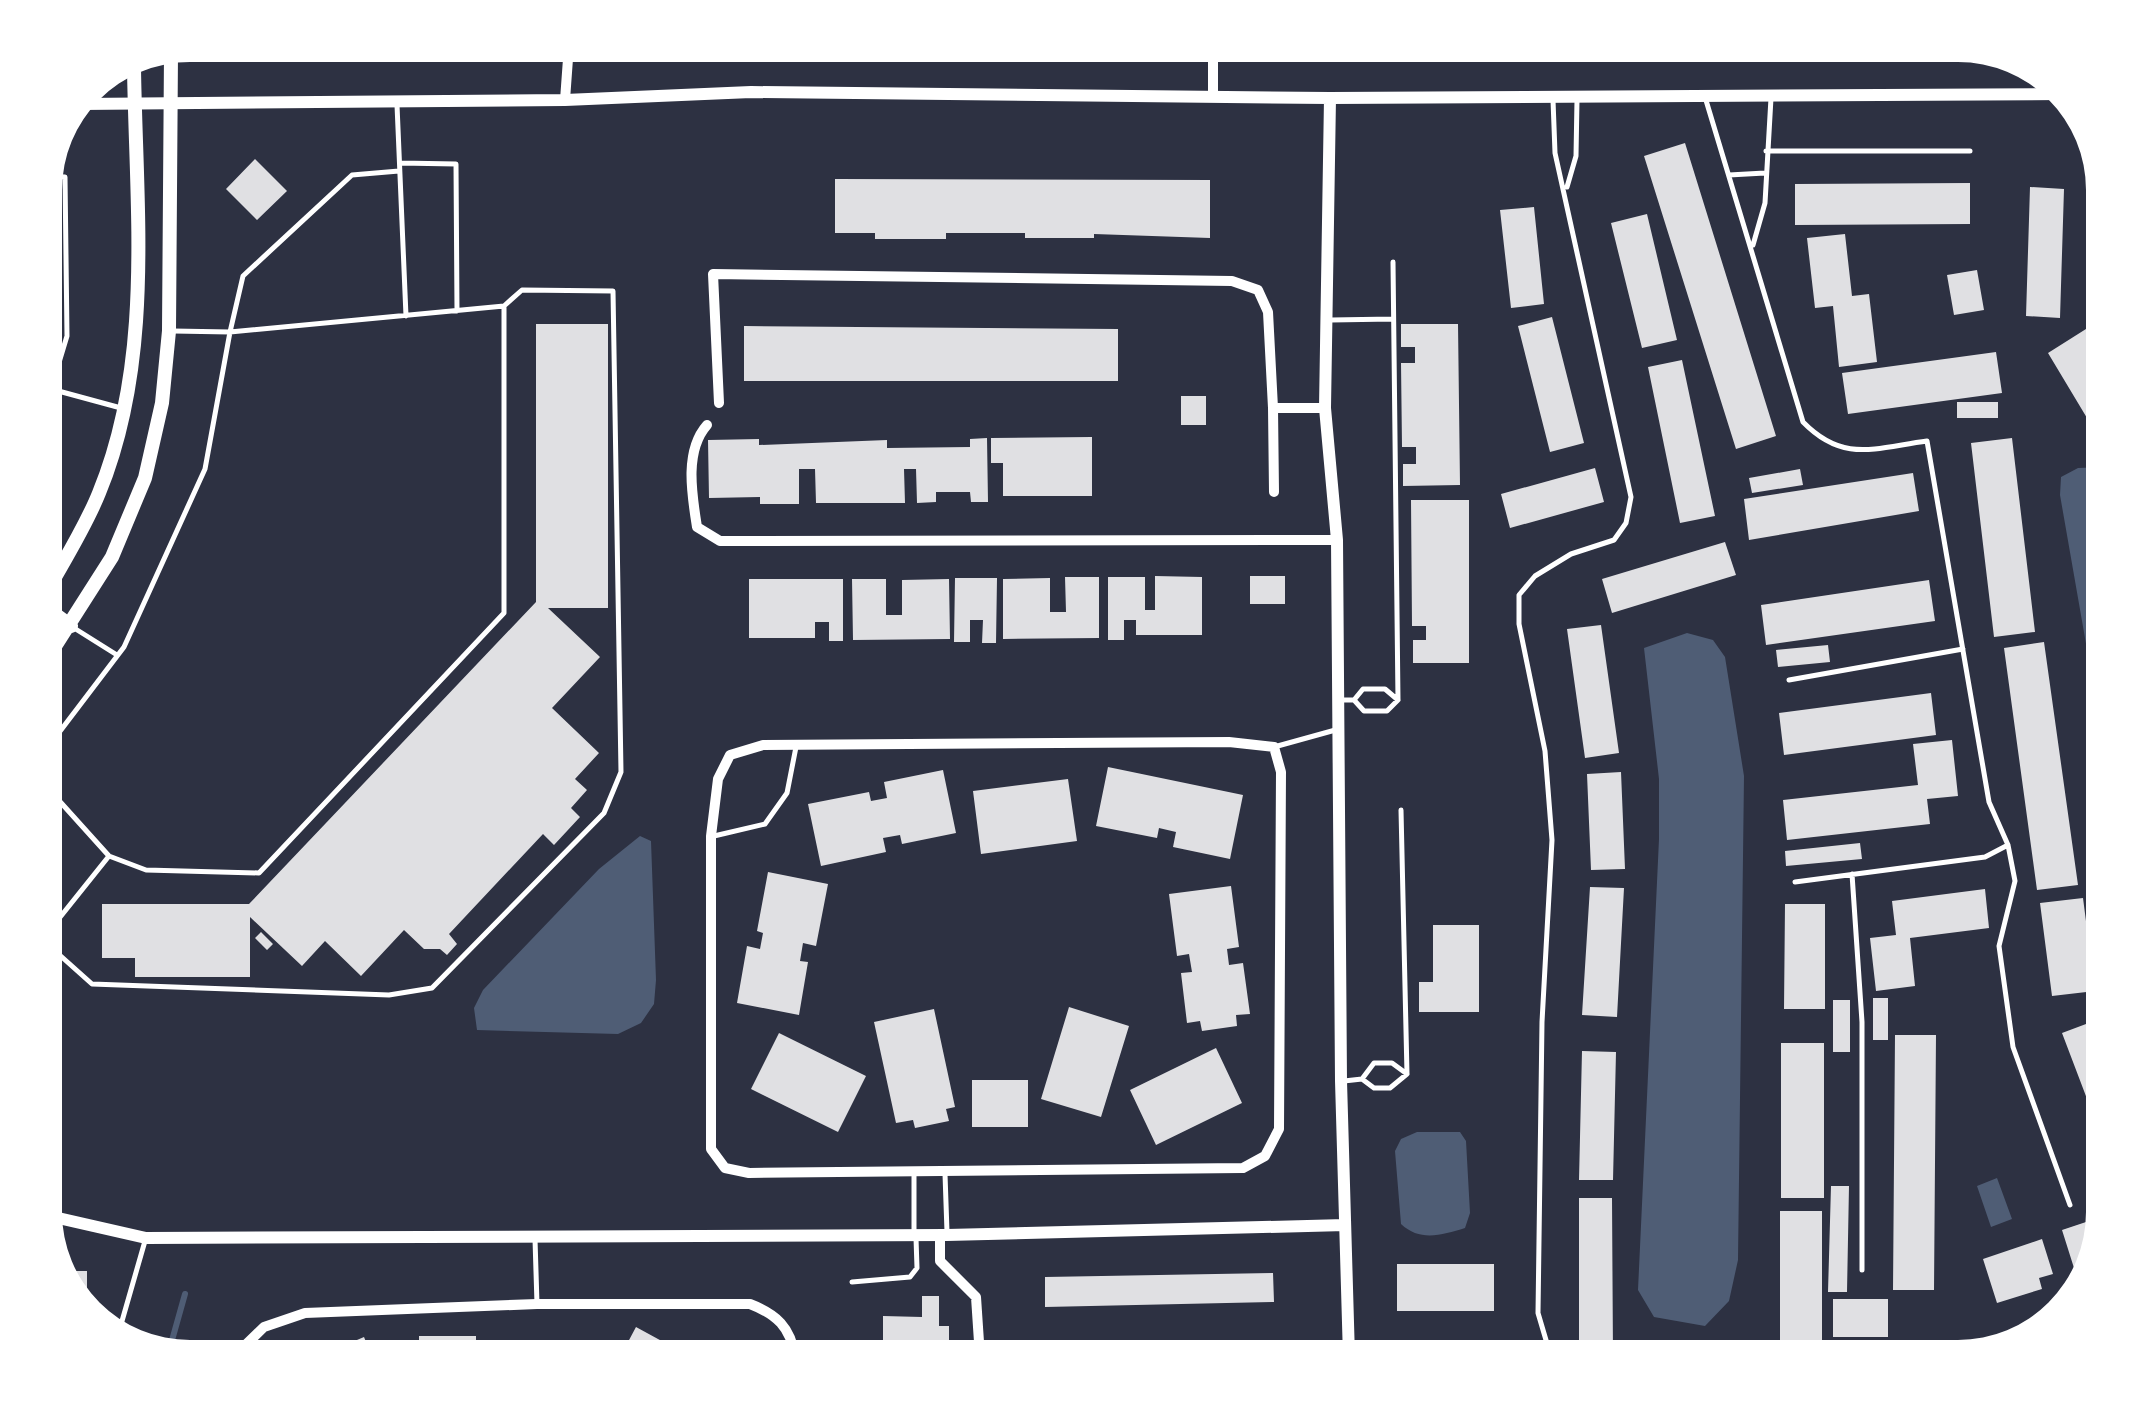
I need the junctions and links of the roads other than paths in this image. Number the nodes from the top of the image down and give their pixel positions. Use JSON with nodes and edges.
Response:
{"nodes":[{"id":1,"x":568,"y":62,"type":"edge"},
{"id":2,"x":1213,"y":62,"type":"edge"},
{"id":3,"x":172,"y":64,"type":"edge"},
{"id":4,"x":134,"y":76,"type":"edge"},
{"id":5,"x":2042,"y":94,"type":"edge"},
{"id":6,"x":1213,"y":96,"type":"junction"},
{"id":7,"x":1705,"y":96,"type":"junction"},
{"id":8,"x":1771,"y":96,"type":"junction"},
{"id":9,"x":1330,"y":98,"type":"junction"},
{"id":10,"x":1553,"y":98,"type":"junction"},
{"id":11,"x":1576,"y":98,"type":"junction"},
{"id":12,"x":565,"y":100,"type":"junction"},
{"id":13,"x":396,"y":102,"type":"junction"},
{"id":14,"x":97,"y":104,"type":"edge"},
{"id":15,"x":135,"y":104,"type":"junction"},
{"id":16,"x":172,"y":104,"type":"junction"},
{"id":17,"x":1766,"y":151,"type":"junction"},
{"id":18,"x":1970,"y":151,"type":"dead end"},
{"id":19,"x":399,"y":167,"type":"junction"},
{"id":20,"x":1765,"y":173,"type":"junction"},
{"id":21,"x":1729,"y":176,"type":"junction"},
{"id":22,"x":64,"y":178,"type":"edge"},
{"id":23,"x":1566,"y":190,"type":"junction"},
{"id":24,"x":1752,"y":248,"type":"junction"},
{"id":25,"x":1393,"y":262,"type":"dead end"},
{"id":26,"x":504,"y":306,"type":"junction"},
{"id":27,"x":457,"y":311,"type":"junction"},
{"id":28,"x":406,"y":316,"type":"junction"},
{"id":29,"x":1393,"y":319,"type":"junction"},
{"id":30,"x":1326,"y":320,"type":"junction"},
{"id":31,"x":169,"y":331,"type":"junction"},
{"id":32,"x":230,"y":332,"type":"junction"},
{"id":33,"x":63,"y":347,"type":"edge"},
{"id":34,"x":63,"y":392,"type":"edge"},
{"id":35,"x":718,"y":403,"type":"dead end"},
{"id":36,"x":1273,"y":408,"type":"junction"},
{"id":37,"x":1325,"y":408,"type":"junction"},
{"id":38,"x":124,"y":409,"type":"junction"},
{"id":39,"x":707,"y":425,"type":"dead end"},
{"id":40,"x":1274,"y":492,"type":"dead end"},
{"id":41,"x":1336,"y":540,"type":"junction"},
{"id":42,"x":63,"y":561,"type":"edge"},
{"id":43,"x":63,"y":620,"type":"edge"},
{"id":44,"x":71,"y":626,"type":"junction"},
{"id":45,"x":63,"y":637,"type":"edge"},
{"id":46,"x":1963,"y":649,"type":"junction"},
{"id":47,"x":117,"y":656,"type":"junction"},
{"id":48,"x":1789,"y":680,"type":"dead end"},
{"id":49,"x":1347,"y":700,"type":"junction"},
{"id":50,"x":1398,"y":700,"type":"junction"},
{"id":51,"x":63,"y":726,"type":"edge"},
{"id":52,"x":1340,"y":729,"type":"junction"},
{"id":53,"x":796,"y":746,"type":"junction"},
{"id":54,"x":1274,"y":747,"type":"junction"},
{"id":55,"x":63,"y":804,"type":"edge"},
{"id":56,"x":1400,"y":810,"type":"dead end"},
{"id":57,"x":710,"y":836,"type":"junction"},
{"id":58,"x":2008,"y":845,"type":"junction"},
{"id":59,"x":109,"y":856,"type":"junction"},
{"id":60,"x":1852,"y":874,"type":"junction"},
{"id":61,"x":1796,"y":882,"type":"dead end"},
{"id":62,"x":63,"y":916,"type":"edge"},
{"id":63,"x":63,"y":957,"type":"edge"},
{"id":64,"x":1407,"y":1074,"type":"junction"},
{"id":65,"x":1362,"y":1079,"type":"junction"},
{"id":66,"x":1341,"y":1081,"type":"junction"},
{"id":67,"x":914,"y":1174,"type":"junction"},
{"id":68,"x":945,"y":1174,"type":"junction"},
{"id":69,"x":2070,"y":1205,"type":"dead end"},
{"id":70,"x":63,"y":1219,"type":"edge"},
{"id":71,"x":1345,"y":1225,"type":"junction"},
{"id":72,"x":915,"y":1235,"type":"junction"},
{"id":73,"x":943,"y":1235,"type":"junction"},
{"id":74,"x":146,"y":1238,"type":"junction"},
{"id":75,"x":534,"y":1239,"type":"junction"},
{"id":76,"x":1862,"y":1270,"type":"dead end"},
{"id":77,"x":852,"y":1282,"type":"dead end"},
{"id":78,"x":537,"y":1304,"type":"junction"},
{"id":79,"x":122,"y":1320,"type":"edge"},
{"id":80,"x":251,"y":1340,"type":"edge"},
{"id":81,"x":792,"y":1340,"type":"edge"},
{"id":82,"x":979,"y":1340,"type":"edge"},
{"id":83,"x":1349,"y":1340,"type":"edge"},
{"id":84,"x":1546,"y":1340,"type":"edge"}],
"edges":[{"from":1,"to":12,"type":"street"},
{"from":2,"to":6,"type":"street"},
{"from":3,"to":16,"type":"main road"},
{"from":4,"to":15,"type":"main road"},
{"from":5,"to":8,"type":"street"},
{"from":6,"to":9,"type":"street"},
{"from":6,"to":12,"type":"street"},
{"from":7,"to":8,"type":"street"},
{"from":7,"to":11,"type":"street"},
{"from":7,"to":21,"type":"lane"},
{"from":8,"to":17,"type":"lane"},
{"from":9,"to":10,"type":"street"},
{"from":9,"to":30,"type":"street"},
{"from":10,"to":11,"type":"street"},
{"from":10,"to":23,"type":"lane"},
{"from":11,"to":23,"type":"lane"},
{"from":12,"to":13,"type":"street"},
{"from":13,"to":16,"type":"street"},
{"from":13,"to":19,"type":"lane"},
{"from":14,"to":15,"type":"street"},
{"from":15,"to":16,"type":"street"},
{"from":15,"to":38,"type":"main road"},
{"from":16,"to":31,"type":"main road"},
{"from":17,"to":18,"type":"lane"},
{"from":17,"to":20,"type":"lane"},
{"from":19,"to":27,"type":"lane"},
{"from":19,"to":28,"type":"lane"},
{"from":19,"to":32,"type":"lane"},
{"from":20,"to":21,"type":"lane"},
{"from":20,"to":24,"type":"lane"},
{"from":21,"to":24,"type":"lane"},
{"from":22,"to":33,"type":"lane"},
{"from":23,"to":84,"type":"lane"},
{"from":24,"to":46,"type":"lane"},
{"from":25,"to":29,"type":"lane"},
{"from":26,"to":27,"type":"lane"},
{"from":26,"to":59,"type":"lane"},
{"from":26,"to":63,"type":"lane"},
{"from":27,"to":28,"type":"lane"},
{"from":28,"to":32,"type":"lane"},
{"from":29,"to":30,"type":"lane"},
{"from":29,"to":50,"type":"lane"},
{"from":30,"to":37,"type":"street"},
{"from":31,"to":32,"type":"lane"},
{"from":31,"to":44,"type":"main road"},
{"from":32,"to":47,"type":"lane"},
{"from":34,"to":38,"type":"lane"},
{"from":35,"to":36,"type":"street"},
{"from":36,"to":37,"type":"street"},
{"from":36,"to":40,"type":"street"},
{"from":37,"to":41,"type":"street"},
{"from":38,"to":42,"type":"main road"},
{"from":39,"to":41,"type":"street"},
{"from":41,"to":49,"type":"street"},
{"from":43,"to":44,"type":"main road"},
{"from":44,"to":45,"type":"main road"},
{"from":44,"to":47,"type":"lane"},
{"from":46,"to":48,"type":"lane"},
{"from":46,"to":58,"type":"lane"},
{"from":47,"to":51,"type":"lane"},
{"from":49,"to":50,"type":"lane"},
{"from":49,"to":50,"type":"lane"},
{"from":49,"to":52,"type":"street"},
{"from":52,"to":54,"type":"lane"},
{"from":52,"to":66,"type":"street"},
{"from":53,"to":54,"type":"street"},
{"from":53,"to":57,"type":"lane"},
{"from":53,"to":57,"type":"street"},
{"from":54,"to":68,"type":"street"},
{"from":55,"to":59,"type":"lane"},
{"from":56,"to":64,"type":"lane"},
{"from":57,"to":67,"type":"street"},
{"from":58,"to":60,"type":"lane"},
{"from":58,"to":69,"type":"lane"},
{"from":59,"to":62,"type":"lane"},
{"from":60,"to":61,"type":"lane"},
{"from":60,"to":76,"type":"lane"},
{"from":64,"to":65,"type":"lane"},
{"from":64,"to":65,"type":"lane"},
{"from":65,"to":66,"type":"lane"},
{"from":66,"to":71,"type":"street"},
{"from":67,"to":68,"type":"street"},
{"from":67,"to":72,"type":"lane"},
{"from":68,"to":73,"type":"lane"},
{"from":70,"to":74,"type":"street"},
{"from":71,"to":73,"type":"street"},
{"from":71,"to":83,"type":"street"},
{"from":72,"to":73,"type":"street"},
{"from":72,"to":75,"type":"street"},
{"from":72,"to":77,"type":"lane"},
{"from":73,"to":82,"type":"street"},
{"from":74,"to":75,"type":"street"},
{"from":74,"to":79,"type":"lane"},
{"from":75,"to":78,"type":"lane"},
{"from":78,"to":80,"type":"street"},
{"from":78,"to":81,"type":"street"}]}
